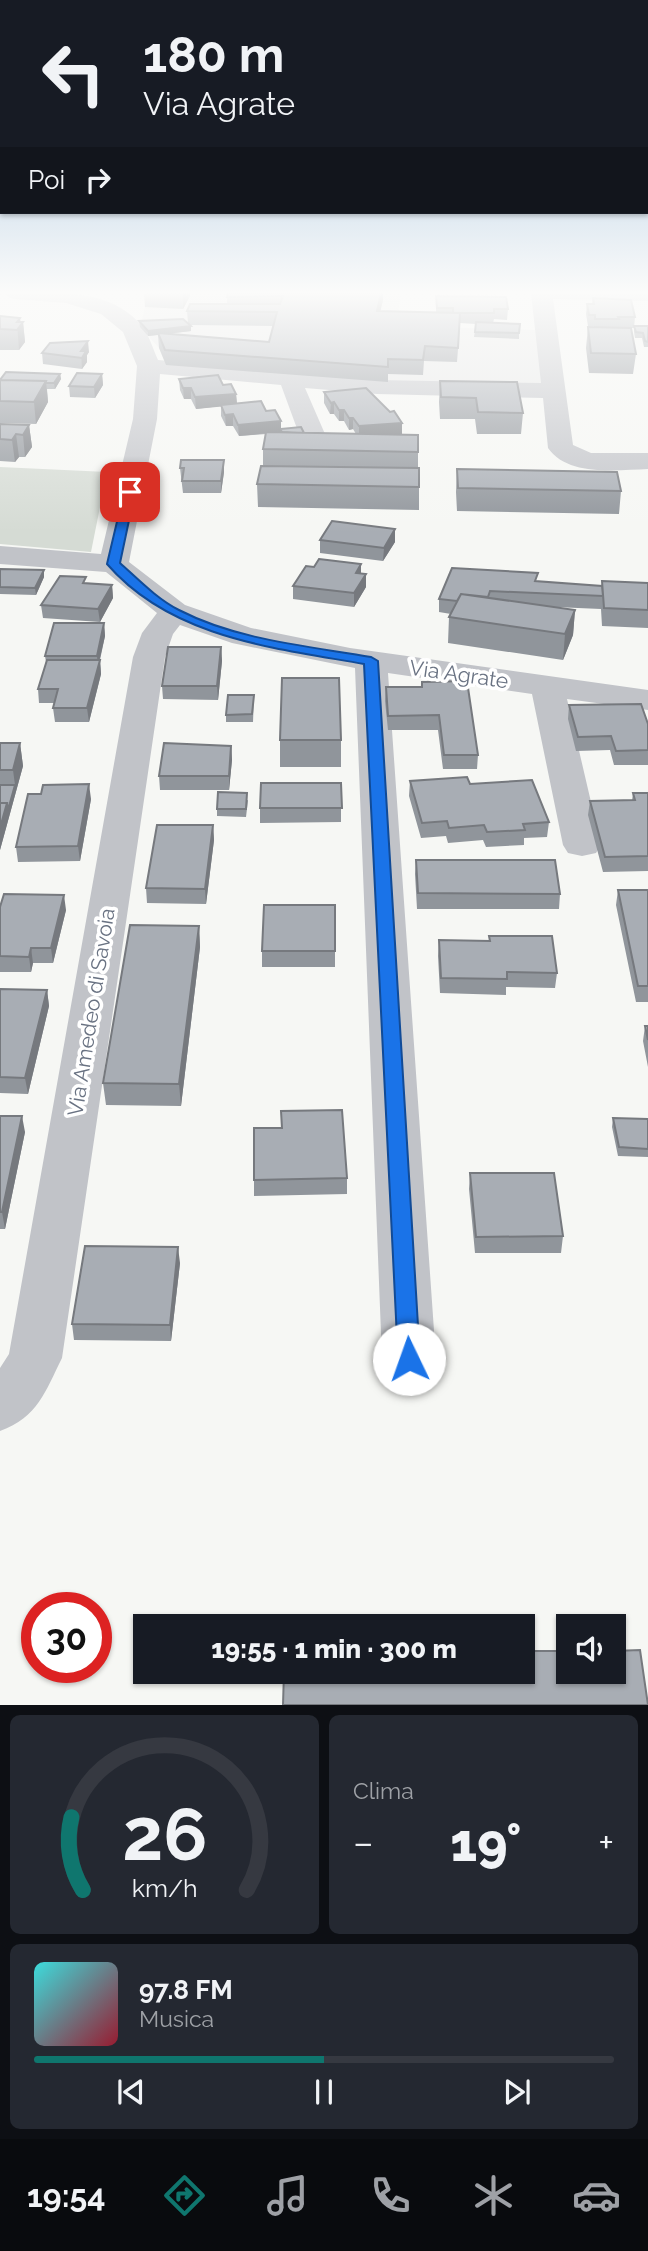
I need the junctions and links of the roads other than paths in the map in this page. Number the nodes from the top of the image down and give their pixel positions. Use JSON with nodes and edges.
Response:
{"nodes":[{"id":1,"x":149,"y":373,"type":"edge"},
{"id":2,"x":220,"y":373,"type":"edge"},
{"id":3,"x":553,"y":373,"type":"edge"},
{"id":4,"x":290,"y":379,"type":"junction"},
{"id":5,"x":555,"y":391,"type":"junction"},
{"id":6,"x":312,"y":434,"type":"edge"},
{"id":7,"x":648,"y":461,"type":"edge"},
{"id":8,"x":0,"y":555,"type":"edge"},
{"id":9,"x":114,"y":564,"type":"junction"},
{"id":10,"x":174,"y":612,"type":"junction"},
{"id":11,"x":371,"y":661,"type":"junction"},
{"id":12,"x":547,"y":686,"type":"junction"},
{"id":13,"x":648,"y":700,"type":"edge"},
{"id":14,"x":582,"y":845,"type":"dead end"},
{"id":15,"x":409,"y":1359,"type":"dead end"},
{"id":16,"x":0,"y":1407,"type":"edge"}],
"edges":[{"from":1,"to":9,"type":"street"},
{"from":2,"to":4,"type":"street"},
{"from":3,"to":5,"type":"street"},
{"from":4,"to":5,"type":"street"},
{"from":4,"to":6,"type":"street"},
{"from":5,"to":7,"type":"street"},
{"from":8,"to":9,"type":"street"},
{"from":9,"to":10,"type":"street","name":"Via Agrate"},
{"from":10,"to":11,"type":"street","name":"Via Agrate"},
{"from":10,"to":16,"type":"street","name":"Via Amedeo di Savoia"},
{"from":11,"to":12,"type":"street","name":"Via Agrate"},
{"from":11,"to":15,"type":"street"},
{"from":12,"to":13,"type":"street","name":"Via Agrate"},
{"from":12,"to":14,"type":"street"}]}
